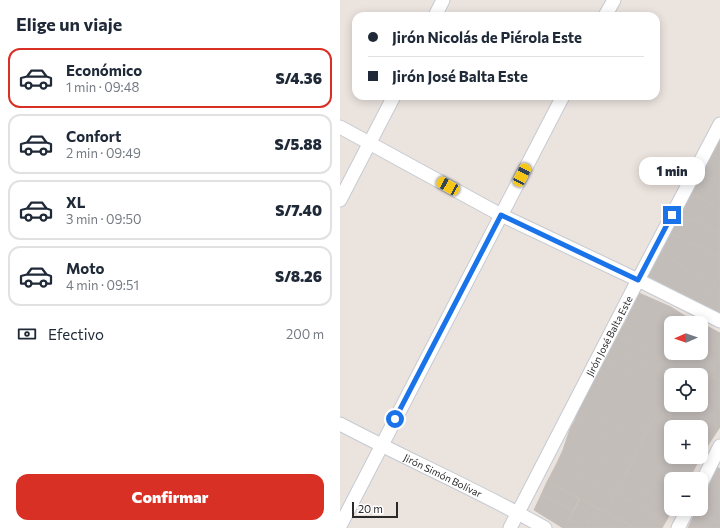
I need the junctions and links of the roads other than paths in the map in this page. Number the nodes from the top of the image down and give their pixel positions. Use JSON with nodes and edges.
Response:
{"nodes":[{"id":1,"x":443,"y":0,"type":"edge"},
{"id":2,"x":614,"y":0,"type":"edge"},
{"id":3,"x":437,"y":12,"type":"edge"},
{"id":4,"x":607,"y":12,"type":"edge"},
{"id":5,"x":392,"y":100,"type":"edge"},
{"id":6,"x":561,"y":100,"type":"edge"},
{"id":7,"x":720,"y":124,"type":"edge"},
{"id":8,"x":340,"y":127,"type":"edge"},
{"id":9,"x":370,"y":143,"type":"junction"},
{"id":10,"x":340,"y":200,"type":"edge"},
{"id":11,"x":501,"y":215,"type":"junction"},
{"id":12,"x":638,"y":280,"type":"junction"},
{"id":13,"x":720,"y":321,"type":"edge"},
{"id":14,"x":340,"y":424,"type":"edge"},
{"id":15,"x":381,"y":446,"type":"junction"},
{"id":16,"x":720,"y":446,"type":"edge"},
{"id":17,"x":707,"y":472,"type":"edge"},
{"id":18,"x":517,"y":513,"type":"junction"},
{"id":19,"x":684,"y":516,"type":"edge"},
{"id":20,"x":340,"y":526,"type":"edge"},
{"id":21,"x":510,"y":528,"type":"edge"},
{"id":22,"x":545,"y":528,"type":"edge"},
{"id":23,"x":678,"y":528,"type":"edge"}],
"edges":[{"from":1,"to":3,"type":"street"},
{"from":2,"to":4,"type":"street"},
{"from":5,"to":9,"type":"street"},
{"from":6,"to":11,"type":"street"},
{"from":7,"to":12,"type":"street","name":"Jirón José Balta Este"},
{"from":8,"to":9,"type":"street"},
{"from":9,"to":10,"type":"street"},
{"from":9,"to":11,"type":"street"},
{"from":11,"to":12,"type":"street"},
{"from":11,"to":15,"type":"street"},
{"from":12,"to":13,"type":"street"},
{"from":12,"to":18,"type":"street","name":"Jirón José Balta Este"},
{"from":14,"to":15,"type":"street","name":"Jirón Simón Bolívar"},
{"from":15,"to":18,"type":"street","name":"Jirón Simón Bolívar"},
{"from":15,"to":20,"type":"street"},
{"from":16,"to":17,"type":"street"},
{"from":18,"to":21,"type":"street","name":"Jirón José Balta Este"},
{"from":18,"to":22,"type":"street","name":"Jirón Simón Bolívar"},
{"from":19,"to":23,"type":"street"}]}
